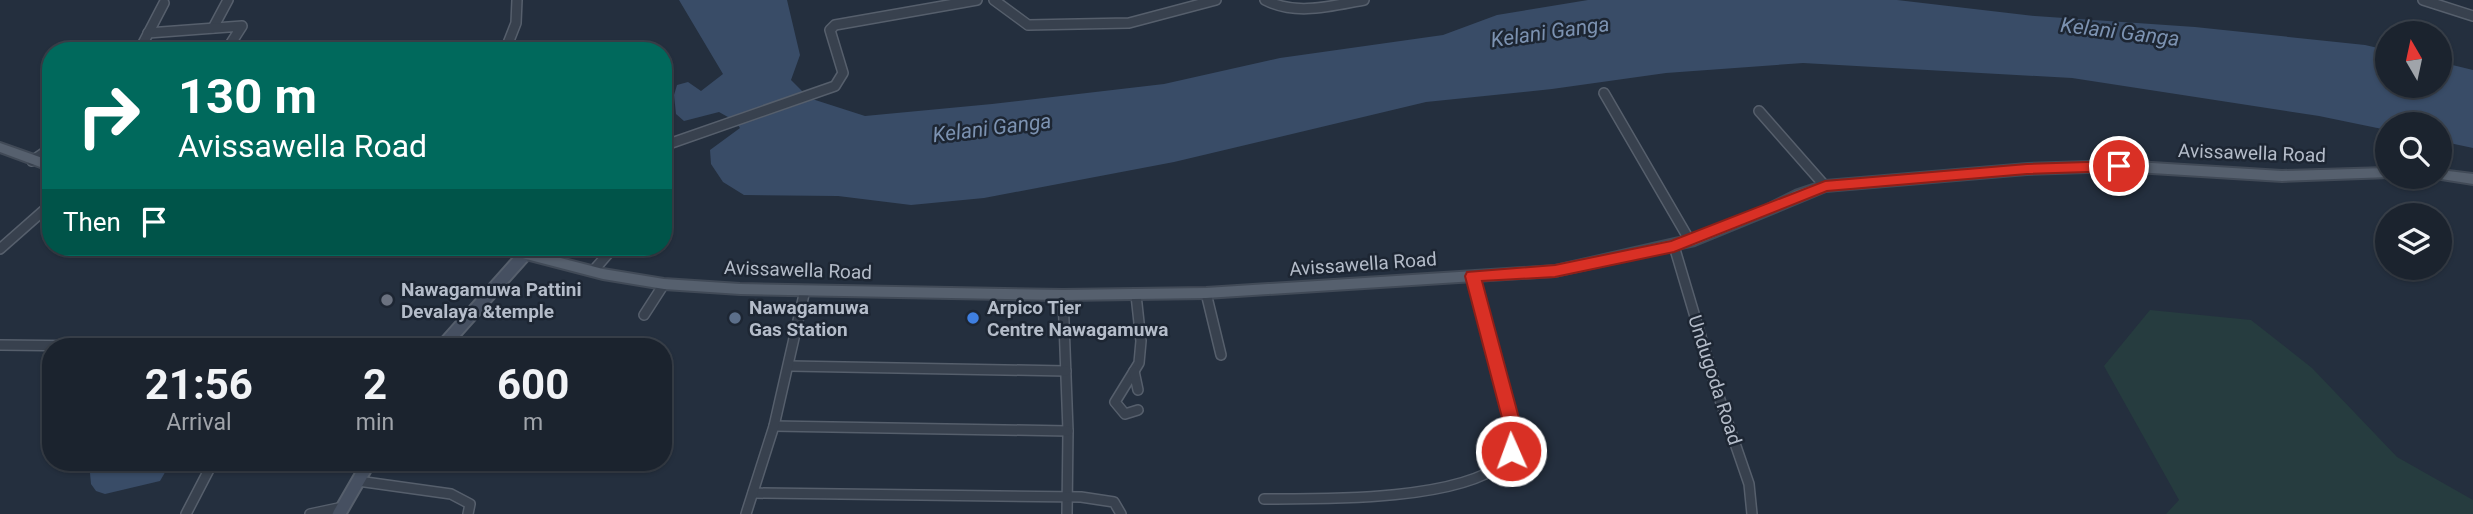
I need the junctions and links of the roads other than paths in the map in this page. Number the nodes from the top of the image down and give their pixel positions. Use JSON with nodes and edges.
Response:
{"nodes":[{"id":1,"x":228,"y":0,"type":"edge"},
{"id":2,"x":517,"y":0,"type":"edge"},
{"id":3,"x":977,"y":0,"type":"edge"},
{"id":4,"x":994,"y":0,"type":"edge"},
{"id":5,"x":1216,"y":0,"type":"edge"},
{"id":6,"x":1265,"y":0,"type":"edge"},
{"id":7,"x":1364,"y":0,"type":"edge"},
{"id":8,"x":2423,"y":0,"type":"edge"},
{"id":9,"x":164,"y":3,"type":"dead end"},
{"id":10,"x":2473,"y":16,"type":"edge"},
{"id":11,"x":213,"y":28,"type":"junction"},
{"id":12,"x":148,"y":33,"type":"junction"},
{"id":13,"x":144,"y":42,"type":"edge"},
{"id":14,"x":232,"y":42,"type":"edge"},
{"id":15,"x":509,"y":42,"type":"edge"},
{"id":16,"x":1604,"y":93,"type":"dead end"},
{"id":17,"x":1759,"y":111,"type":"dead end"},
{"id":18,"x":672,"y":143,"type":"edge"},
{"id":19,"x":0,"y":147,"type":"edge"},
{"id":20,"x":42,"y":154,"type":"edge"},
{"id":21,"x":32,"y":161,"type":"junction"},
{"id":22,"x":42,"y":164,"type":"edge"},
{"id":23,"x":2375,"y":173,"type":"edge"},
{"id":24,"x":2452,"y":177,"type":"edge"},
{"id":25,"x":2473,"y":179,"type":"edge"},
{"id":26,"x":1825,"y":186,"type":"junction"},
{"id":27,"x":42,"y":212,"type":"edge"},
{"id":28,"x":1690,"y":242,"type":"junction"},
{"id":29,"x":1674,"y":246,"type":"junction"},
{"id":30,"x":0,"y":249,"type":"edge"},
{"id":31,"x":523,"y":256,"type":"edge"},
{"id":32,"x":533,"y":256,"type":"edge"},
{"id":33,"x":606,"y":256,"type":"edge"},
{"id":34,"x":593,"y":271,"type":"junction"},
{"id":35,"x":1473,"y":276,"type":"junction"},
{"id":36,"x":664,"y":284,"type":"junction"},
{"id":37,"x":805,"y":290,"type":"junction"},
{"id":38,"x":1206,"y":293,"type":"junction"},
{"id":39,"x":1063,"y":295,"type":"junction"},
{"id":40,"x":1136,"y":295,"type":"junction"},
{"id":41,"x":644,"y":315,"type":"dead end"},
{"id":42,"x":450,"y":338,"type":"edge"},
{"id":43,"x":0,"y":345,"type":"edge"},
{"id":44,"x":42,"y":345,"type":"edge"},
{"id":45,"x":1221,"y":355,"type":"dead end"},
{"id":46,"x":790,"y":366,"type":"junction"},
{"id":47,"x":1066,"y":371,"type":"junction"},
{"id":48,"x":1134,"y":371,"type":"junction"},
{"id":49,"x":1138,"y":390,"type":"dead end"},
{"id":50,"x":1138,"y":410,"type":"dead end"},
{"id":51,"x":774,"y":426,"type":"junction"},
{"id":52,"x":1068,"y":431,"type":"junction"},
{"id":53,"x":208,"y":471,"type":"edge"},
{"id":54,"x":364,"y":471,"type":"edge"},
{"id":55,"x":358,"y":481,"type":"junction"},
{"id":56,"x":753,"y":493,"type":"junction"},
{"id":57,"x":1068,"y":498,"type":"junction"},
{"id":58,"x":1264,"y":499,"type":"dead end"},
{"id":59,"x":341,"y":510,"type":"edge"},
{"id":60,"x":186,"y":514,"type":"edge"},
{"id":61,"x":310,"y":514,"type":"edge"},
{"id":62,"x":468,"y":514,"type":"edge"},
{"id":63,"x":746,"y":514,"type":"edge"},
{"id":64,"x":1067,"y":514,"type":"edge"},
{"id":65,"x":1121,"y":514,"type":"edge"},
{"id":66,"x":1752,"y":514,"type":"edge"}],
"edges":[{"from":1,"to":11,"type":"street"},
{"from":2,"to":15,"type":"street"},
{"from":3,"to":18,"type":"street"},
{"from":4,"to":5,"type":"street"},
{"from":6,"to":7,"type":"street"},
{"from":8,"to":10,"type":"street"},
{"from":9,"to":12,"type":"street"},
{"from":11,"to":12,"type":"street"},
{"from":11,"to":14,"type":"street"},
{"from":12,"to":13,"type":"street"},
{"from":16,"to":28,"type":"street"},
{"from":17,"to":26,"type":"street"},
{"from":19,"to":21,"type":"main road"},
{"from":20,"to":21,"type":"street"},
{"from":21,"to":22,"type":"main road"},
{"from":23,"to":26,"type":"main road","name":"Avissawella Road"},
{"from":24,"to":25,"type":"main road"},
{"from":26,"to":28,"type":"main road","name":"Avissawella Road"},
{"from":27,"to":30,"type":"street"},
{"from":28,"to":29,"type":"main road","name":"Avissawella Road"},
{"from":29,"to":35,"type":"main road","name":"Avissawella Road"},
{"from":29,"to":66,"type":"street","name":"Undugoda Road"},
{"from":31,"to":42,"type":"street"},
{"from":32,"to":34,"type":"main road","name":"Avissawella Road"},
{"from":33,"to":34,"type":"street"},
{"from":34,"to":36,"type":"main road","name":"Avissawella Road"},
{"from":35,"to":38,"type":"main road","name":"Avissawella Road"},
{"from":35,"to":58,"type":"street"},
{"from":36,"to":37,"type":"main road","name":"Avissawella Road"},
{"from":36,"to":41,"type":"street"},
{"from":37,"to":39,"type":"main road","name":"Avissawella Road"},
{"from":37,"to":46,"type":"street"},
{"from":38,"to":40,"type":"main road","name":"Avissawella Road"},
{"from":38,"to":45,"type":"street"},
{"from":39,"to":40,"type":"main road","name":"Avissawella Road"},
{"from":39,"to":47,"type":"street"},
{"from":40,"to":48,"type":"street"},
{"from":43,"to":44,"type":"street"},
{"from":46,"to":47,"type":"street"},
{"from":46,"to":51,"type":"street"},
{"from":47,"to":52,"type":"street"},
{"from":48,"to":49,"type":"street"},
{"from":48,"to":50,"type":"street"},
{"from":51,"to":52,"type":"street"},
{"from":51,"to":56,"type":"street"},
{"from":52,"to":57,"type":"street"},
{"from":53,"to":60,"type":"street"},
{"from":54,"to":55,"type":"street"},
{"from":55,"to":59,"type":"street"},
{"from":55,"to":62,"type":"street"},
{"from":56,"to":57,"type":"street"},
{"from":56,"to":63,"type":"street"},
{"from":57,"to":64,"type":"street"},
{"from":57,"to":65,"type":"street"},
{"from":59,"to":61,"type":"street"}]}
